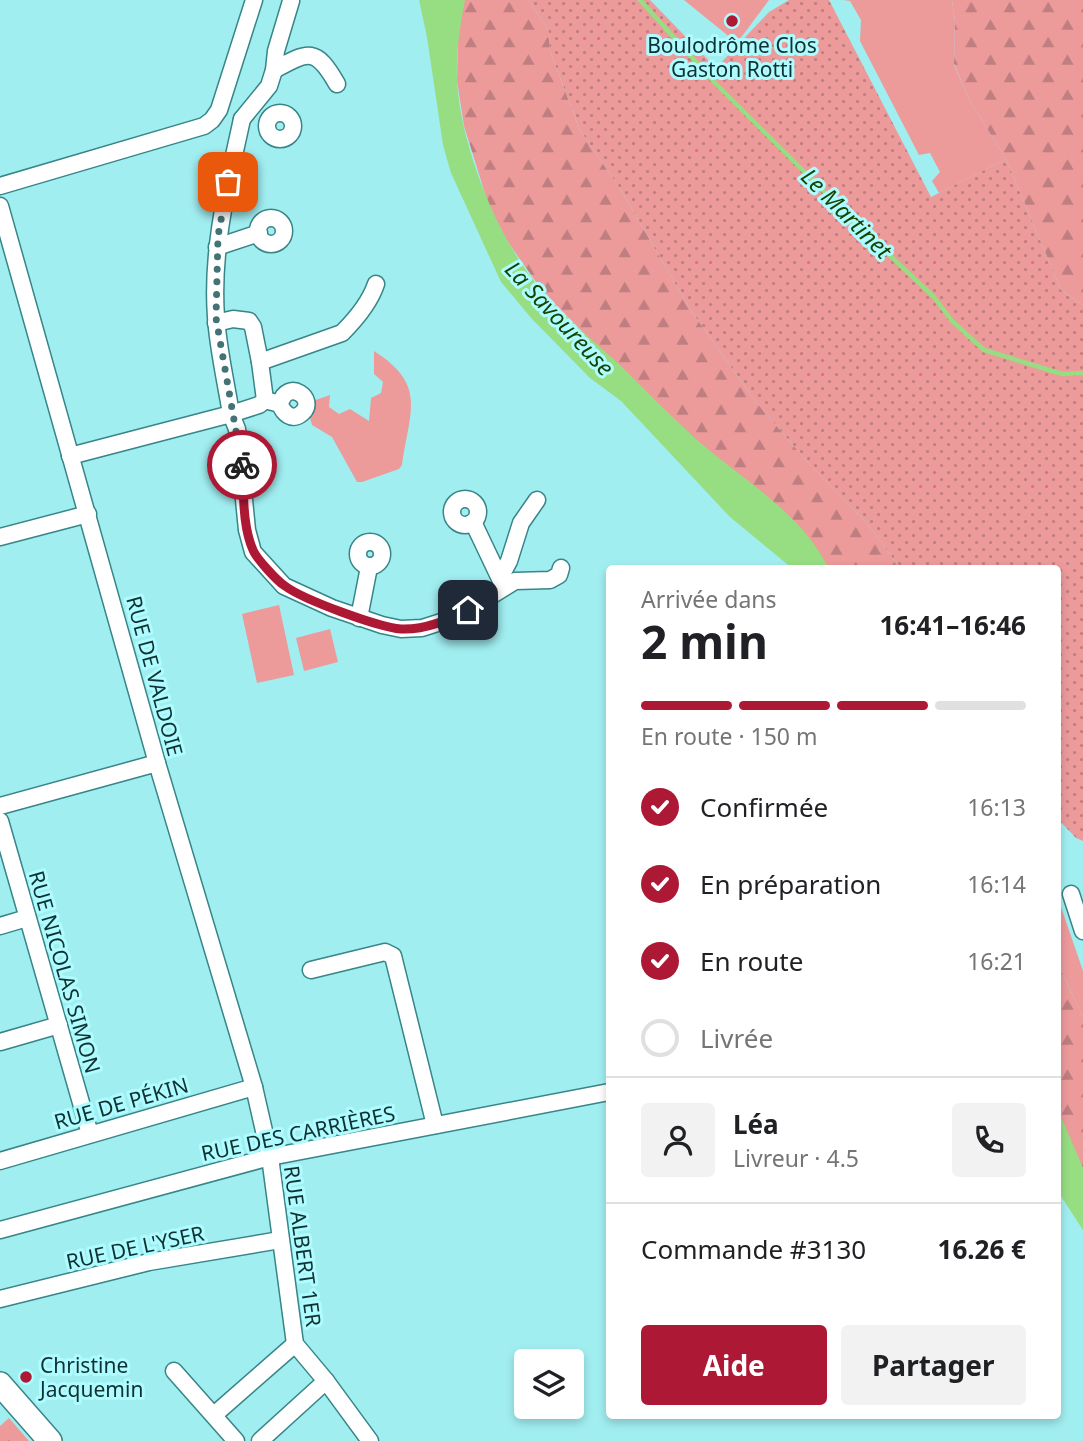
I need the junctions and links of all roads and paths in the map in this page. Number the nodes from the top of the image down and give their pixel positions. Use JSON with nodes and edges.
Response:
{"nodes":[{"id":1,"x":254,"y":0,"type":"edge"},
{"id":2,"x":291,"y":1,"type":"edge"},
{"id":3,"x":274,"y":70,"type":"junction"},
{"id":4,"x":337,"y":84,"type":"dead end"},
{"id":5,"x":219,"y":110,"type":"junction"},
{"id":6,"x":246,"y":114,"type":"junction"},
{"id":7,"x":268,"y":121,"type":"dead end"},
{"id":8,"x":0,"y":186,"type":"edge"},
{"id":9,"x":0,"y":206,"type":"edge"},
{"id":10,"x":258,"y":233,"type":"dead end"},
{"id":11,"x":217,"y":247,"type":"junction"},
{"id":12,"x":376,"y":284,"type":"dead end"},
{"id":13,"x":216,"y":323,"type":"junction"},
{"id":14,"x":260,"y":362,"type":"junction"},
{"id":15,"x":231,"y":414,"type":"junction"},
{"id":16,"x":70,"y":456,"type":"junction"},
{"id":17,"x":537,"y":500,"type":"dead end"},
{"id":18,"x":88,"y":513,"type":"junction"},
{"id":19,"x":473,"y":522,"type":"dead end"},
{"id":20,"x":0,"y":537,"type":"edge"},
{"id":21,"x":369,"y":567,"type":"dead end"},
{"id":22,"x":561,"y":568,"type":"dead end"},
{"id":23,"x":502,"y":582,"type":"junction"},
{"id":24,"x":359,"y":618,"type":"junction"},
{"id":25,"x":157,"y":763,"type":"junction"},
{"id":26,"x":0,"y":806,"type":"edge"},
{"id":27,"x":0,"y":821,"type":"edge"},
{"id":28,"x":1071,"y":894,"type":"dead end"},
{"id":29,"x":27,"y":918,"type":"junction"},
{"id":30,"x":0,"y":926,"type":"edge"},
{"id":31,"x":1083,"y":930,"type":"edge"},
{"id":32,"x":311,"y":970,"type":"dead end"},
{"id":33,"x":59,"y":1025,"type":"junction"},
{"id":34,"x":0,"y":1042,"type":"edge"},
{"id":35,"x":254,"y":1087,"type":"junction"},
{"id":36,"x":606,"y":1093,"type":"edge"},
{"id":37,"x":435,"y":1125,"type":"junction"},
{"id":38,"x":90,"y":1134,"type":"junction"},
{"id":39,"x":270,"y":1157,"type":"junction"},
{"id":40,"x":0,"y":1161,"type":"edge"},
{"id":41,"x":0,"y":1230,"type":"edge"},
{"id":42,"x":281,"y":1240,"type":"junction"},
{"id":43,"x":0,"y":1299,"type":"edge"},
{"id":44,"x":295,"y":1344,"type":"junction"},
{"id":45,"x":174,"y":1371,"type":"dead end"},
{"id":46,"x":326,"y":1381,"type":"junction"},
{"id":47,"x":0,"y":1384,"type":"edge"},
{"id":48,"x":214,"y":1415,"type":"junction"},
{"id":49,"x":50,"y":1441,"type":"edge"},
{"id":50,"x":236,"y":1441,"type":"edge"},
{"id":51,"x":260,"y":1441,"type":"edge"},
{"id":52,"x":370,"y":1441,"type":"edge"}],
"edges":[{"from":1,"to":5,"type":"street"},
{"from":2,"to":3,"type":"street"},
{"from":3,"to":4,"type":"street"},
{"from":3,"to":6,"type":"street"},
{"from":5,"to":6,"type":"street"},
{"from":5,"to":8,"type":"street"},
{"from":6,"to":7,"type":"street"},
{"from":6,"to":11,"type":"street"},
{"from":9,"to":16,"type":"street","name":"RUE DE VALDOIE"},
{"from":10,"to":11,"type":"street"},
{"from":11,"to":13,"type":"street"},
{"from":12,"to":14,"type":"street"},
{"from":13,"to":14,"type":"street"},
{"from":13,"to":15,"type":"street"},
{"from":14,"to":15,"type":"street"},
{"from":15,"to":16,"type":"street"},
{"from":15,"to":24,"type":"street"},
{"from":16,"to":18,"type":"street","name":"RUE DE VALDOIE"},
{"from":17,"to":23,"type":"street"},
{"from":18,"to":20,"type":"street"},
{"from":18,"to":25,"type":"street","name":"RUE DE VALDOIE"},
{"from":19,"to":23,"type":"street"},
{"from":21,"to":24,"type":"street"},
{"from":22,"to":23,"type":"street"},
{"from":23,"to":24,"type":"street"},
{"from":25,"to":26,"type":"street"},
{"from":25,"to":35,"type":"street","name":"RUE DE VALDOIE"},
{"from":27,"to":29,"type":"street","name":"RUE NICOLAS SIMON"},
{"from":28,"to":31,"type":"street"},
{"from":29,"to":30,"type":"street"},
{"from":29,"to":33,"type":"street","name":"RUE NICOLAS SIMON"},
{"from":32,"to":37,"type":"street"},
{"from":33,"to":34,"type":"street"},
{"from":33,"to":38,"type":"street","name":"RUE NICOLAS SIMON"},
{"from":35,"to":38,"type":"street","name":"RUE DE PÉKIN"},
{"from":35,"to":39,"type":"street","name":"RUE DE VALDOIE"},
{"from":36,"to":37,"type":"street","name":"RUE DES CARRIÈRES"},
{"from":37,"to":39,"type":"street","name":"RUE DES CARRIÈRES"},
{"from":38,"to":40,"type":"street","name":"RUE DE PÉKIN"},
{"from":39,"to":41,"type":"street","name":"RUE DES CARRIÈRES"},
{"from":39,"to":42,"type":"street","name":"RUE ALBERT 1ER"},
{"from":42,"to":43,"type":"street","name":"RUE DE L'YSER"},
{"from":42,"to":44,"type":"street","name":"RUE ALBERT 1ER"},
{"from":44,"to":46,"type":"street","name":"RUE ALBERT 1ER"},
{"from":44,"to":48,"type":"street"},
{"from":45,"to":48,"type":"street"},
{"from":46,"to":51,"type":"street"},
{"from":46,"to":52,"type":"street","name":"RUE ALBERT 1ER"},
{"from":47,"to":49,"type":"main road"},
{"from":48,"to":50,"type":"street"}]}
